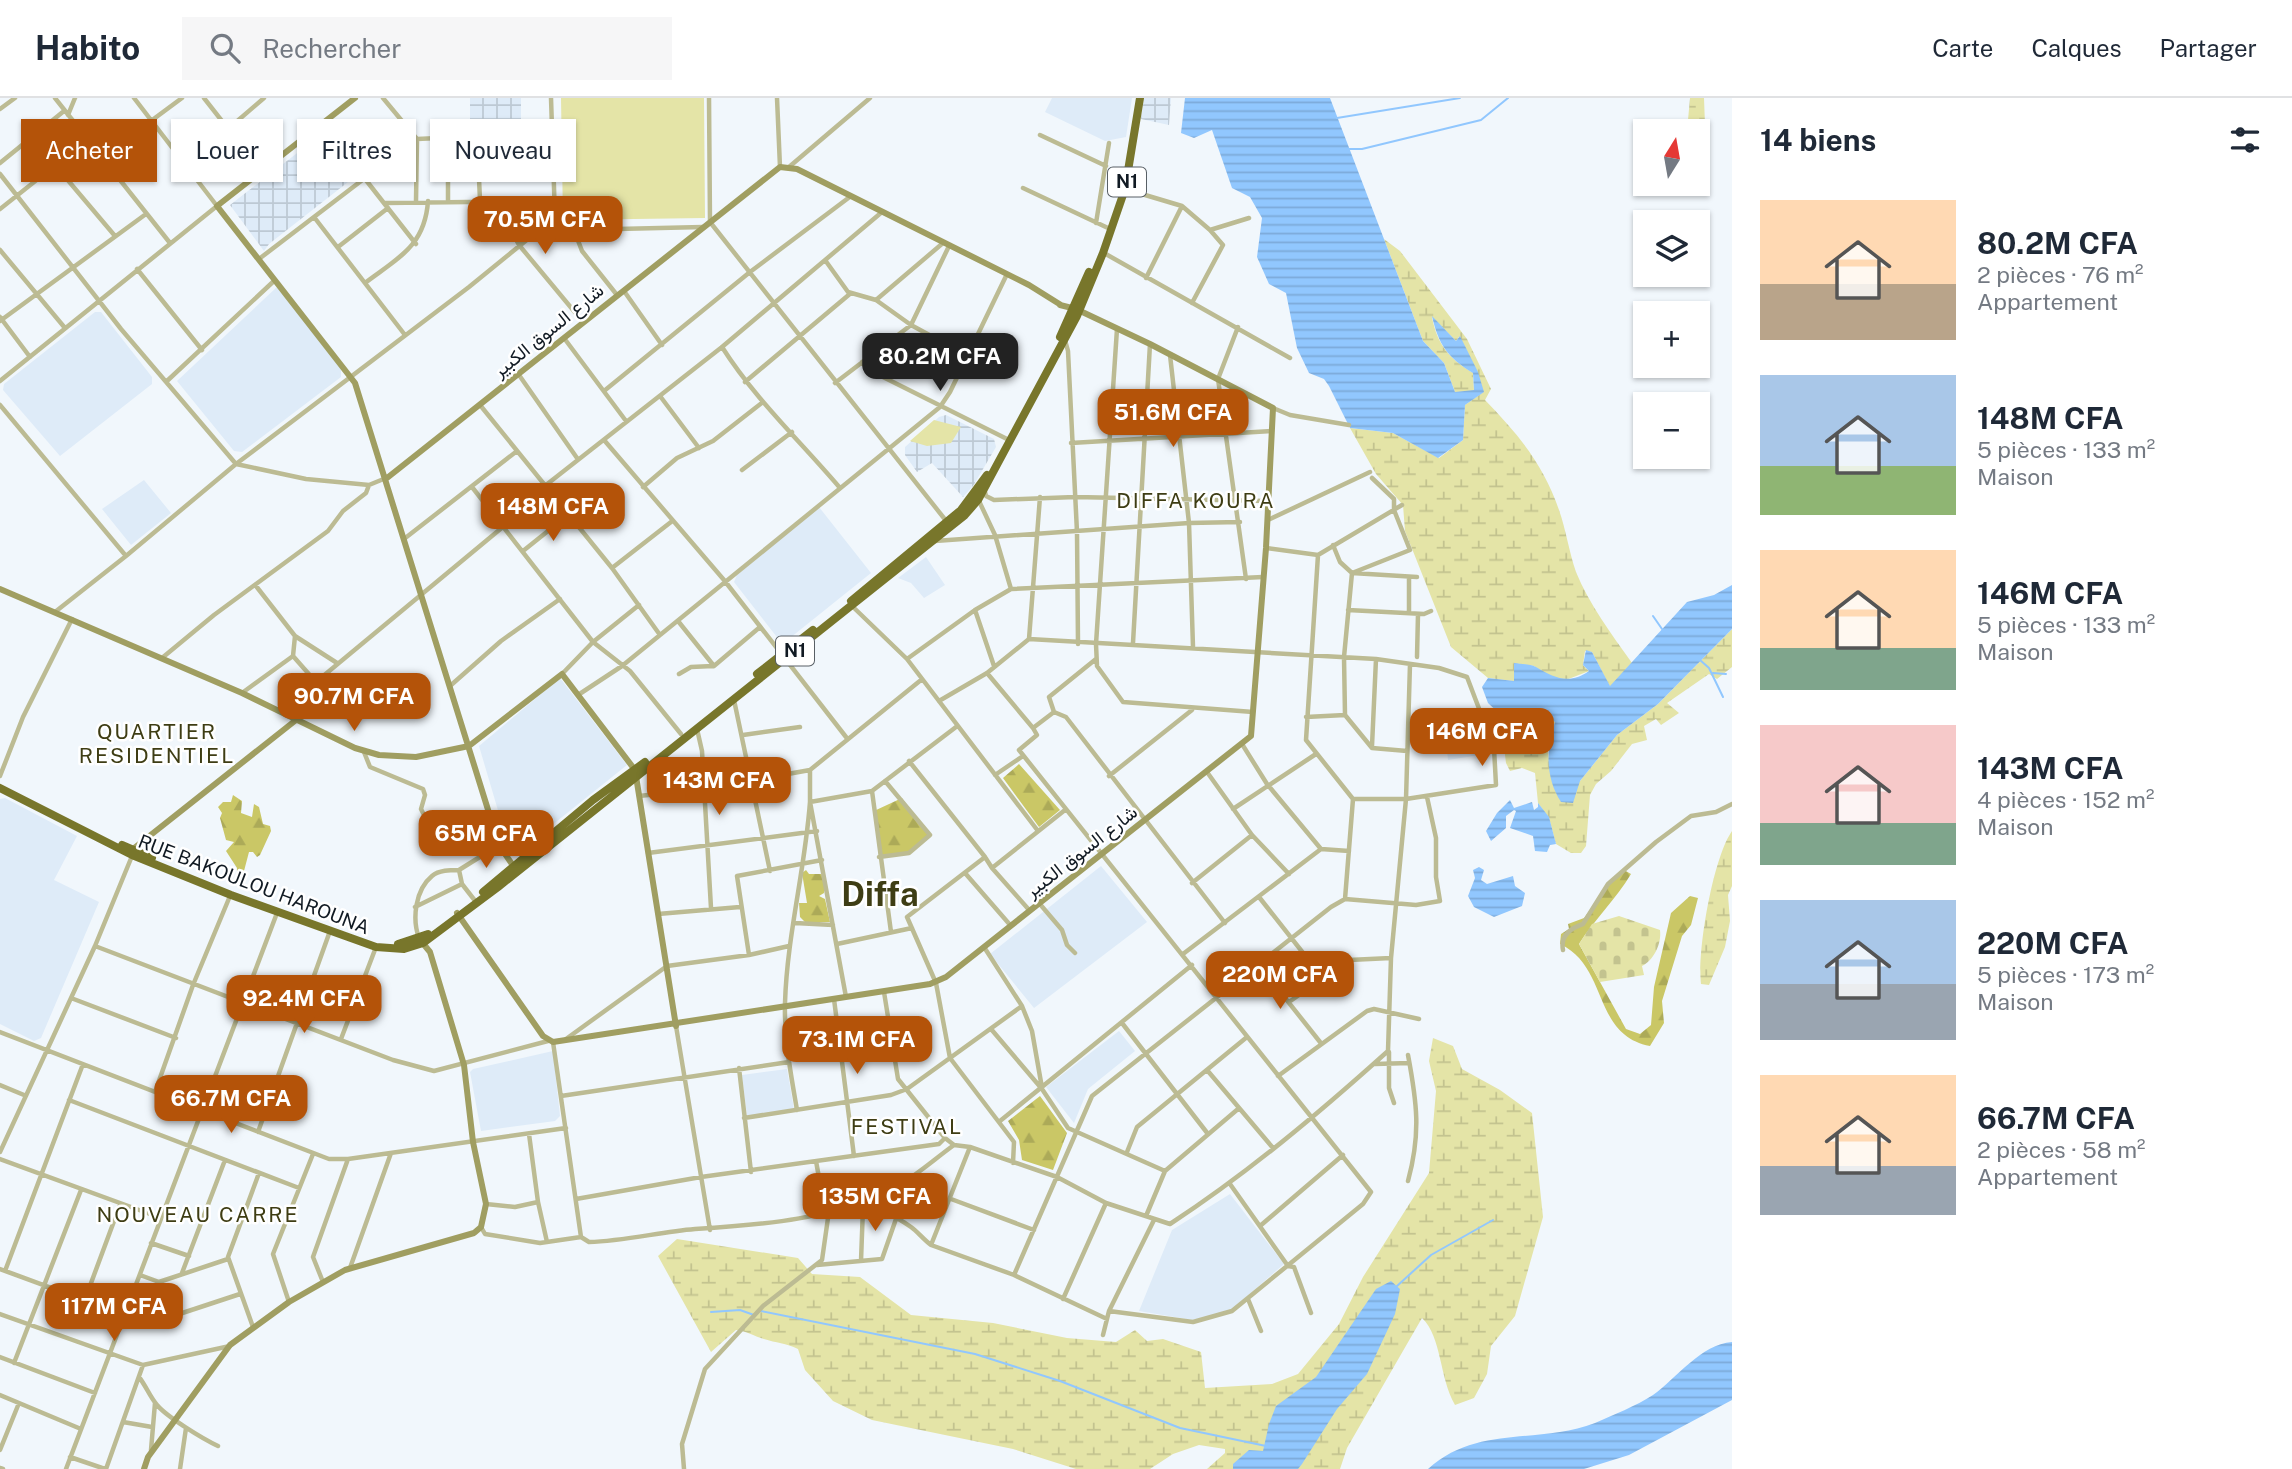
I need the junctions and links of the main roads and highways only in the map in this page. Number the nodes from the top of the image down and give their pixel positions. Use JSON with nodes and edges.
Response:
{"nodes":[{"id":1,"x":1138,"y":98,"type":"edge"},
{"id":2,"x":1075,"y":312,"type":"junction"},
{"id":3,"x":851,"y":605,"type":"junction"},
{"id":4,"x":783,"y":656,"type":"junction"},
{"id":5,"x":635,"y":774,"type":"junction"},
{"id":6,"x":0,"y":786,"type":"edge"},
{"id":7,"x":132,"y":852,"type":"junction"},
{"id":8,"x":421,"y":941,"type":"junction"}],
"edges":[{"from":1,"to":2,"type":"highway","number":"N1"},
{"from":1,"to":2,"type":"highway","number":"N1"},
{"from":2,"to":3,"type":"highway","number":"N1"},
{"from":2,"to":3,"type":"highway","number":"N1"},
{"from":3,"to":4,"type":"highway","number":"N1"},
{"from":4,"to":5,"type":"highway","number":"N1"},
{"from":4,"to":5,"type":"highway","number":"N1"},
{"from":5,"to":8,"type":"highway","name":"RUE BAKOULOU HAROUNA","number":"N1"},
{"from":6,"to":7,"type":"highway","name":"RUE BAKOULOU HAROUNA"},
{"from":7,"to":8,"type":"highway","name":"RUE BAKOULOU HAROUNA"},
{"from":7,"to":8,"type":"highway","name":"RUE BAKOULOU HAROUNA"}]}
